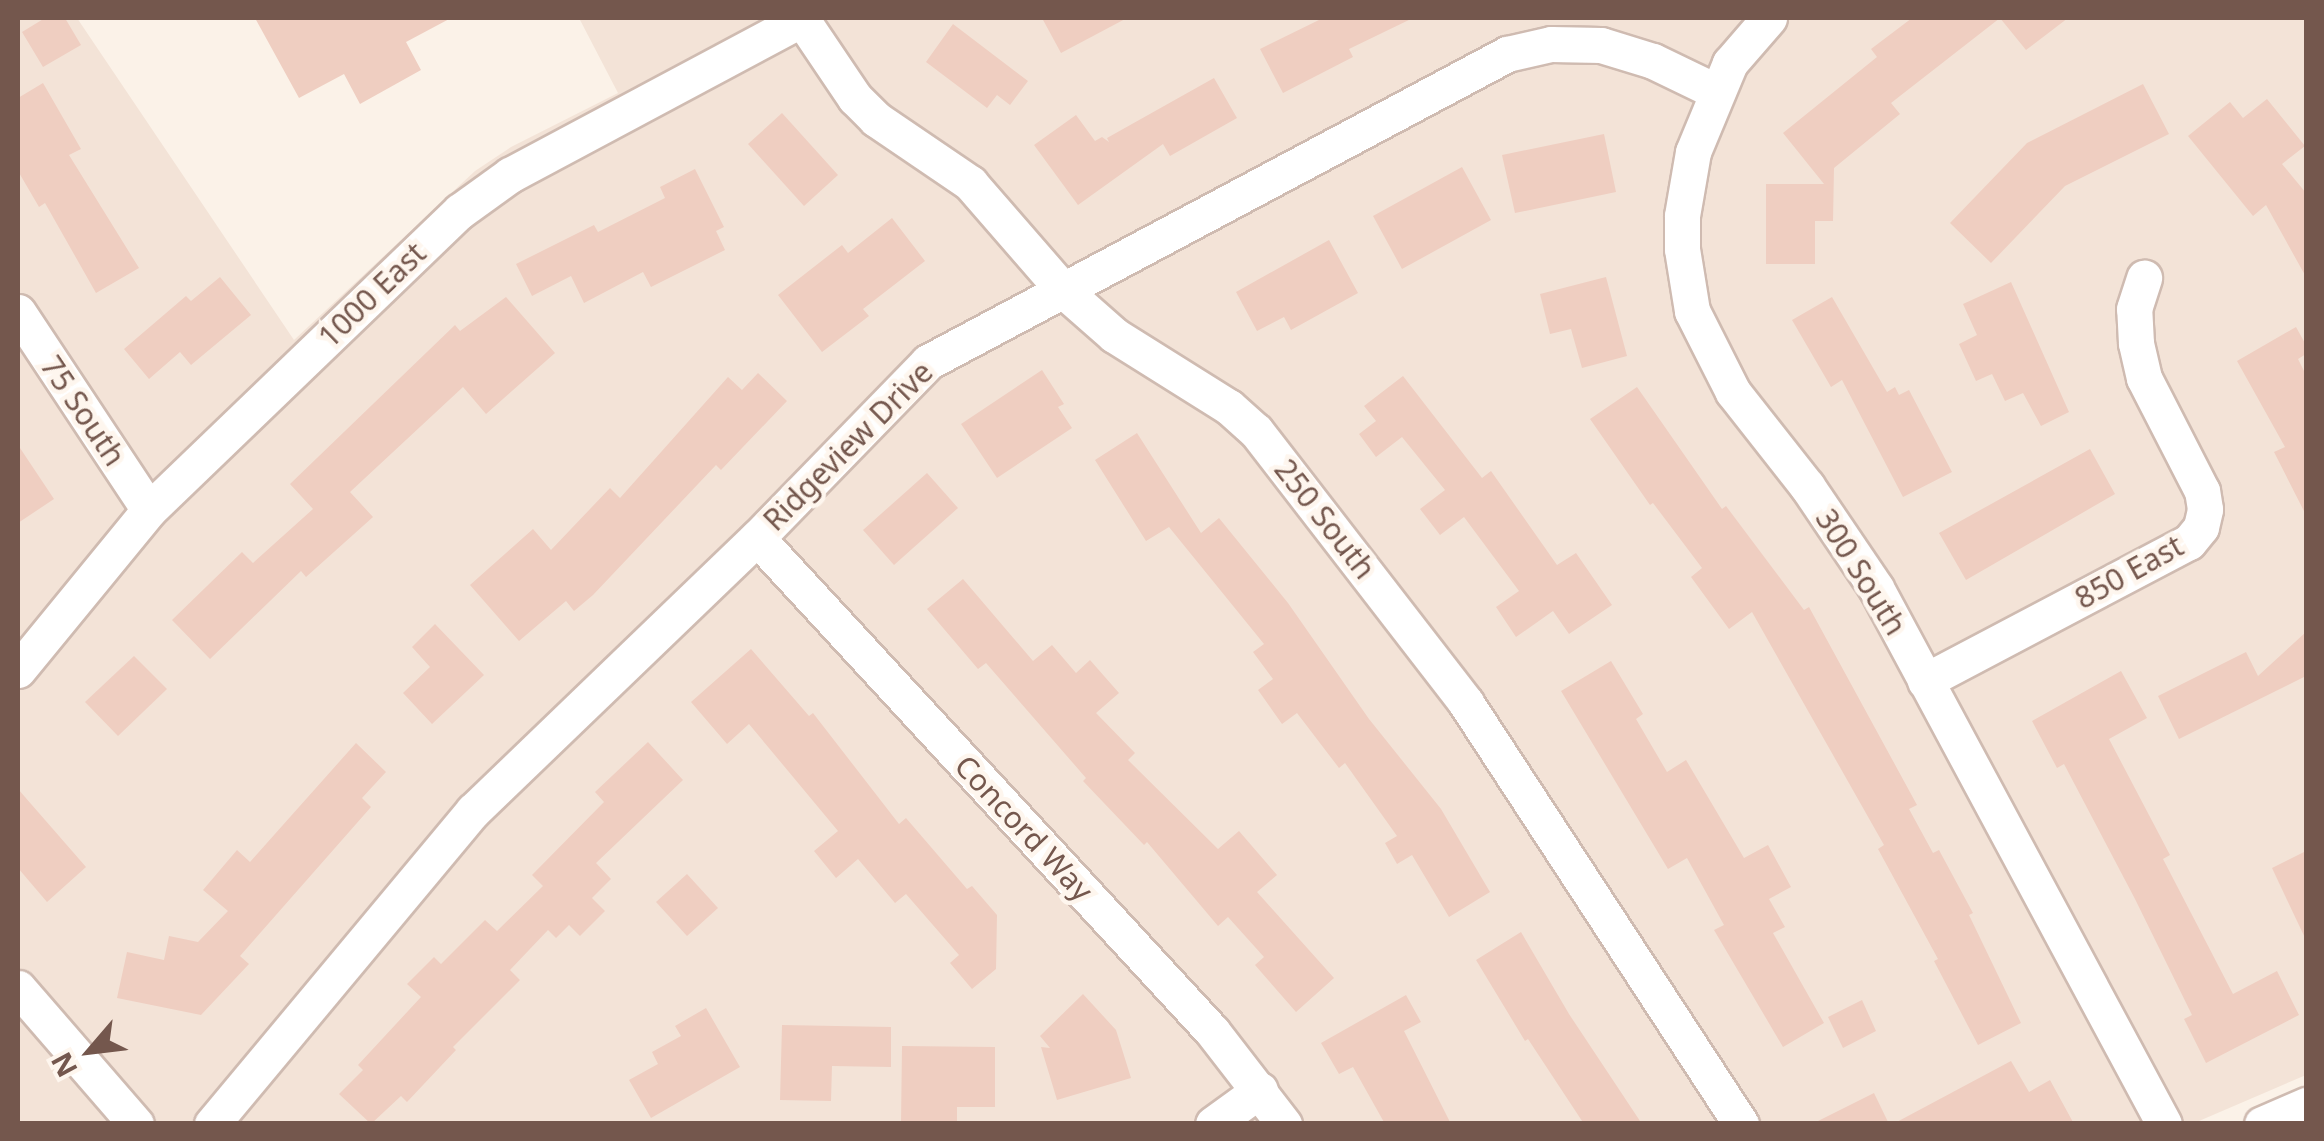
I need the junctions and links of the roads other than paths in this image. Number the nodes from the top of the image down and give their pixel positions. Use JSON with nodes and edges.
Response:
{"nodes":[{"id":1,"x":802,"y":18,"type":"edge"},
{"id":2,"x":1769,"y":18,"type":"edge"},
{"id":3,"x":1715,"y":91,"type":"junction"},
{"id":4,"x":2144,"y":278,"type":"dead end"},
{"id":5,"x":1062,"y":290,"type":"junction"},
{"id":6,"x":18,"y":312,"type":"edge"},
{"id":7,"x":150,"y":510,"type":"junction"},
{"id":8,"x":757,"y":538,"type":"junction"},
{"id":9,"x":18,"y":670,"type":"edge"},
{"id":10,"x":1925,"y":681,"type":"junction"},
{"id":11,"x":18,"y":988,"type":"edge"},
{"id":12,"x":1260,"y":1090,"type":"junction"},
{"id":13,"x":2306,"y":1105,"type":"edge"},
{"id":14,"x":136,"y":1124,"type":"edge"},
{"id":15,"x":212,"y":1124,"type":"edge"},
{"id":16,"x":1214,"y":1124,"type":"edge"},
{"id":17,"x":1284,"y":1124,"type":"edge"},
{"id":18,"x":1741,"y":1124,"type":"edge"},
{"id":19,"x":2164,"y":1124,"type":"edge"},
{"id":20,"x":2262,"y":1124,"type":"edge"}],
"edges":[{"from":1,"to":5,"type":"street","name":"250 South"},
{"from":1,"to":7,"type":"street","name":"1000 East"},
{"from":2,"to":3,"type":"street","name":"300 South"},
{"from":3,"to":5,"type":"street","name":"Ridgeview Drive"},
{"from":3,"to":10,"type":"street","name":"300 South"},
{"from":4,"to":10,"type":"street","name":"850 East"},
{"from":5,"to":8,"type":"street","name":"Ridgeview Drive"},
{"from":5,"to":18,"type":"street","name":"250 South"},
{"from":6,"to":7,"type":"street","name":"75 South"},
{"from":7,"to":9,"type":"street","name":"1000 East"},
{"from":8,"to":12,"type":"street","name":"Concord Way"},
{"from":8,"to":15,"type":"street","name":"Ridgeview Drive"},
{"from":10,"to":19,"type":"street","name":"300 South"},
{"from":11,"to":14,"type":"street"},
{"from":12,"to":16,"type":"street"},
{"from":12,"to":17,"type":"street","name":"Concord Way"},
{"from":13,"to":20,"type":"street"}]}
